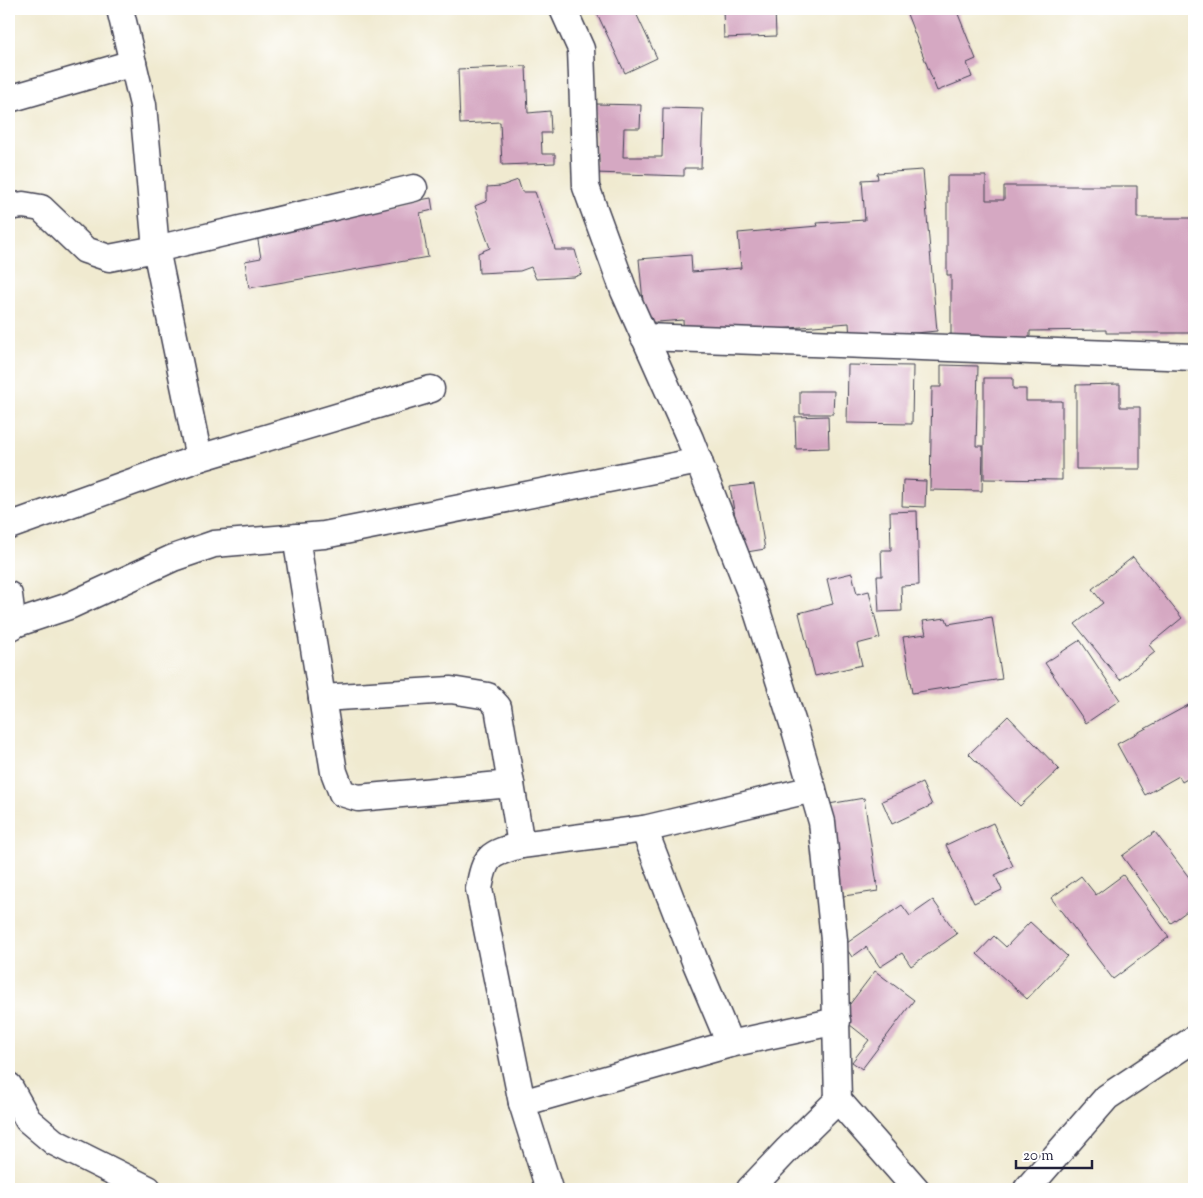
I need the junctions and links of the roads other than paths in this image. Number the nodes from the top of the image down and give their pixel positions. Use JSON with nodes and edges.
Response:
{"nodes":[{"id":1,"x":120,"y":9,"type":"edge"},
{"id":2,"x":563,"y":9,"type":"edge"},
{"id":3,"x":133,"y":62,"type":"junction"},
{"id":4,"x":9,"y":99,"type":"edge"},
{"id":5,"x":414,"y":188,"type":"dead end"},
{"id":6,"x":9,"y":207,"type":"edge"},
{"id":7,"x":156,"y":249,"type":"junction"},
{"id":8,"x":644,"y":337,"type":"junction"},
{"id":9,"x":1194,"y":357,"type":"edge"},
{"id":10,"x":431,"y":389,"type":"dead end"},
{"id":11,"x":199,"y":458,"type":"junction"},
{"id":12,"x":699,"y":461,"type":"junction"},
{"id":13,"x":9,"y":526,"type":"edge"},
{"id":14,"x":296,"y":537,"type":"junction"},
{"id":15,"x":9,"y":595,"type":"edge"},
{"id":16,"x":11,"y":626,"type":"edge"},
{"id":17,"x":322,"y":698,"type":"junction"},
{"id":18,"x":511,"y":784,"type":"junction"},
{"id":19,"x":813,"y":789,"type":"junction"},
{"id":20,"x":644,"y":829,"type":"junction"},
{"id":21,"x":521,"y":844,"type":"junction"},
{"id":22,"x":837,"y":1022,"type":"junction"},
{"id":23,"x":1194,"y":1039,"type":"edge"},
{"id":24,"x":730,"y":1044,"type":"junction"},
{"id":25,"x":9,"y":1086,"type":"edge"},
{"id":26,"x":838,"y":1100,"type":"junction"},
{"id":27,"x":522,"y":1102,"type":"junction"},
{"id":28,"x":18,"y":1125,"type":"edge"},
{"id":29,"x":148,"y":1189,"type":"edge"},
{"id":30,"x":549,"y":1189,"type":"edge"},
{"id":31,"x":750,"y":1189,"type":"edge"},
{"id":32,"x":916,"y":1189,"type":"edge"},
{"id":33,"x":1027,"y":1189,"type":"edge"}],
"edges":[{"from":1,"to":3,"type":"street"},
{"from":2,"to":8,"type":"street"},
{"from":3,"to":4,"type":"street"},
{"from":3,"to":7,"type":"street"},
{"from":5,"to":7,"type":"street"},
{"from":6,"to":7,"type":"street"},
{"from":7,"to":11,"type":"street"},
{"from":8,"to":9,"type":"street"},
{"from":8,"to":12,"type":"street"},
{"from":10,"to":11,"type":"street"},
{"from":11,"to":13,"type":"street"},
{"from":12,"to":14,"type":"street"},
{"from":12,"to":19,"type":"street"},
{"from":14,"to":16,"type":"street"},
{"from":14,"to":17,"type":"street"},
{"from":15,"to":16,"type":"street"},
{"from":17,"to":18,"type":"street"},
{"from":17,"to":18,"type":"street"},
{"from":18,"to":21,"type":"street"},
{"from":19,"to":20,"type":"street"},
{"from":19,"to":22,"type":"street"},
{"from":20,"to":21,"type":"street"},
{"from":20,"to":24,"type":"street"},
{"from":21,"to":27,"type":"street"},
{"from":22,"to":24,"type":"street"},
{"from":22,"to":26,"type":"street"},
{"from":23,"to":33,"type":"street"},
{"from":24,"to":27,"type":"street"},
{"from":25,"to":28,"type":"street"},
{"from":26,"to":31,"type":"street"},
{"from":26,"to":32,"type":"street"},
{"from":27,"to":30,"type":"street"},
{"from":28,"to":29,"type":"street"}]}
